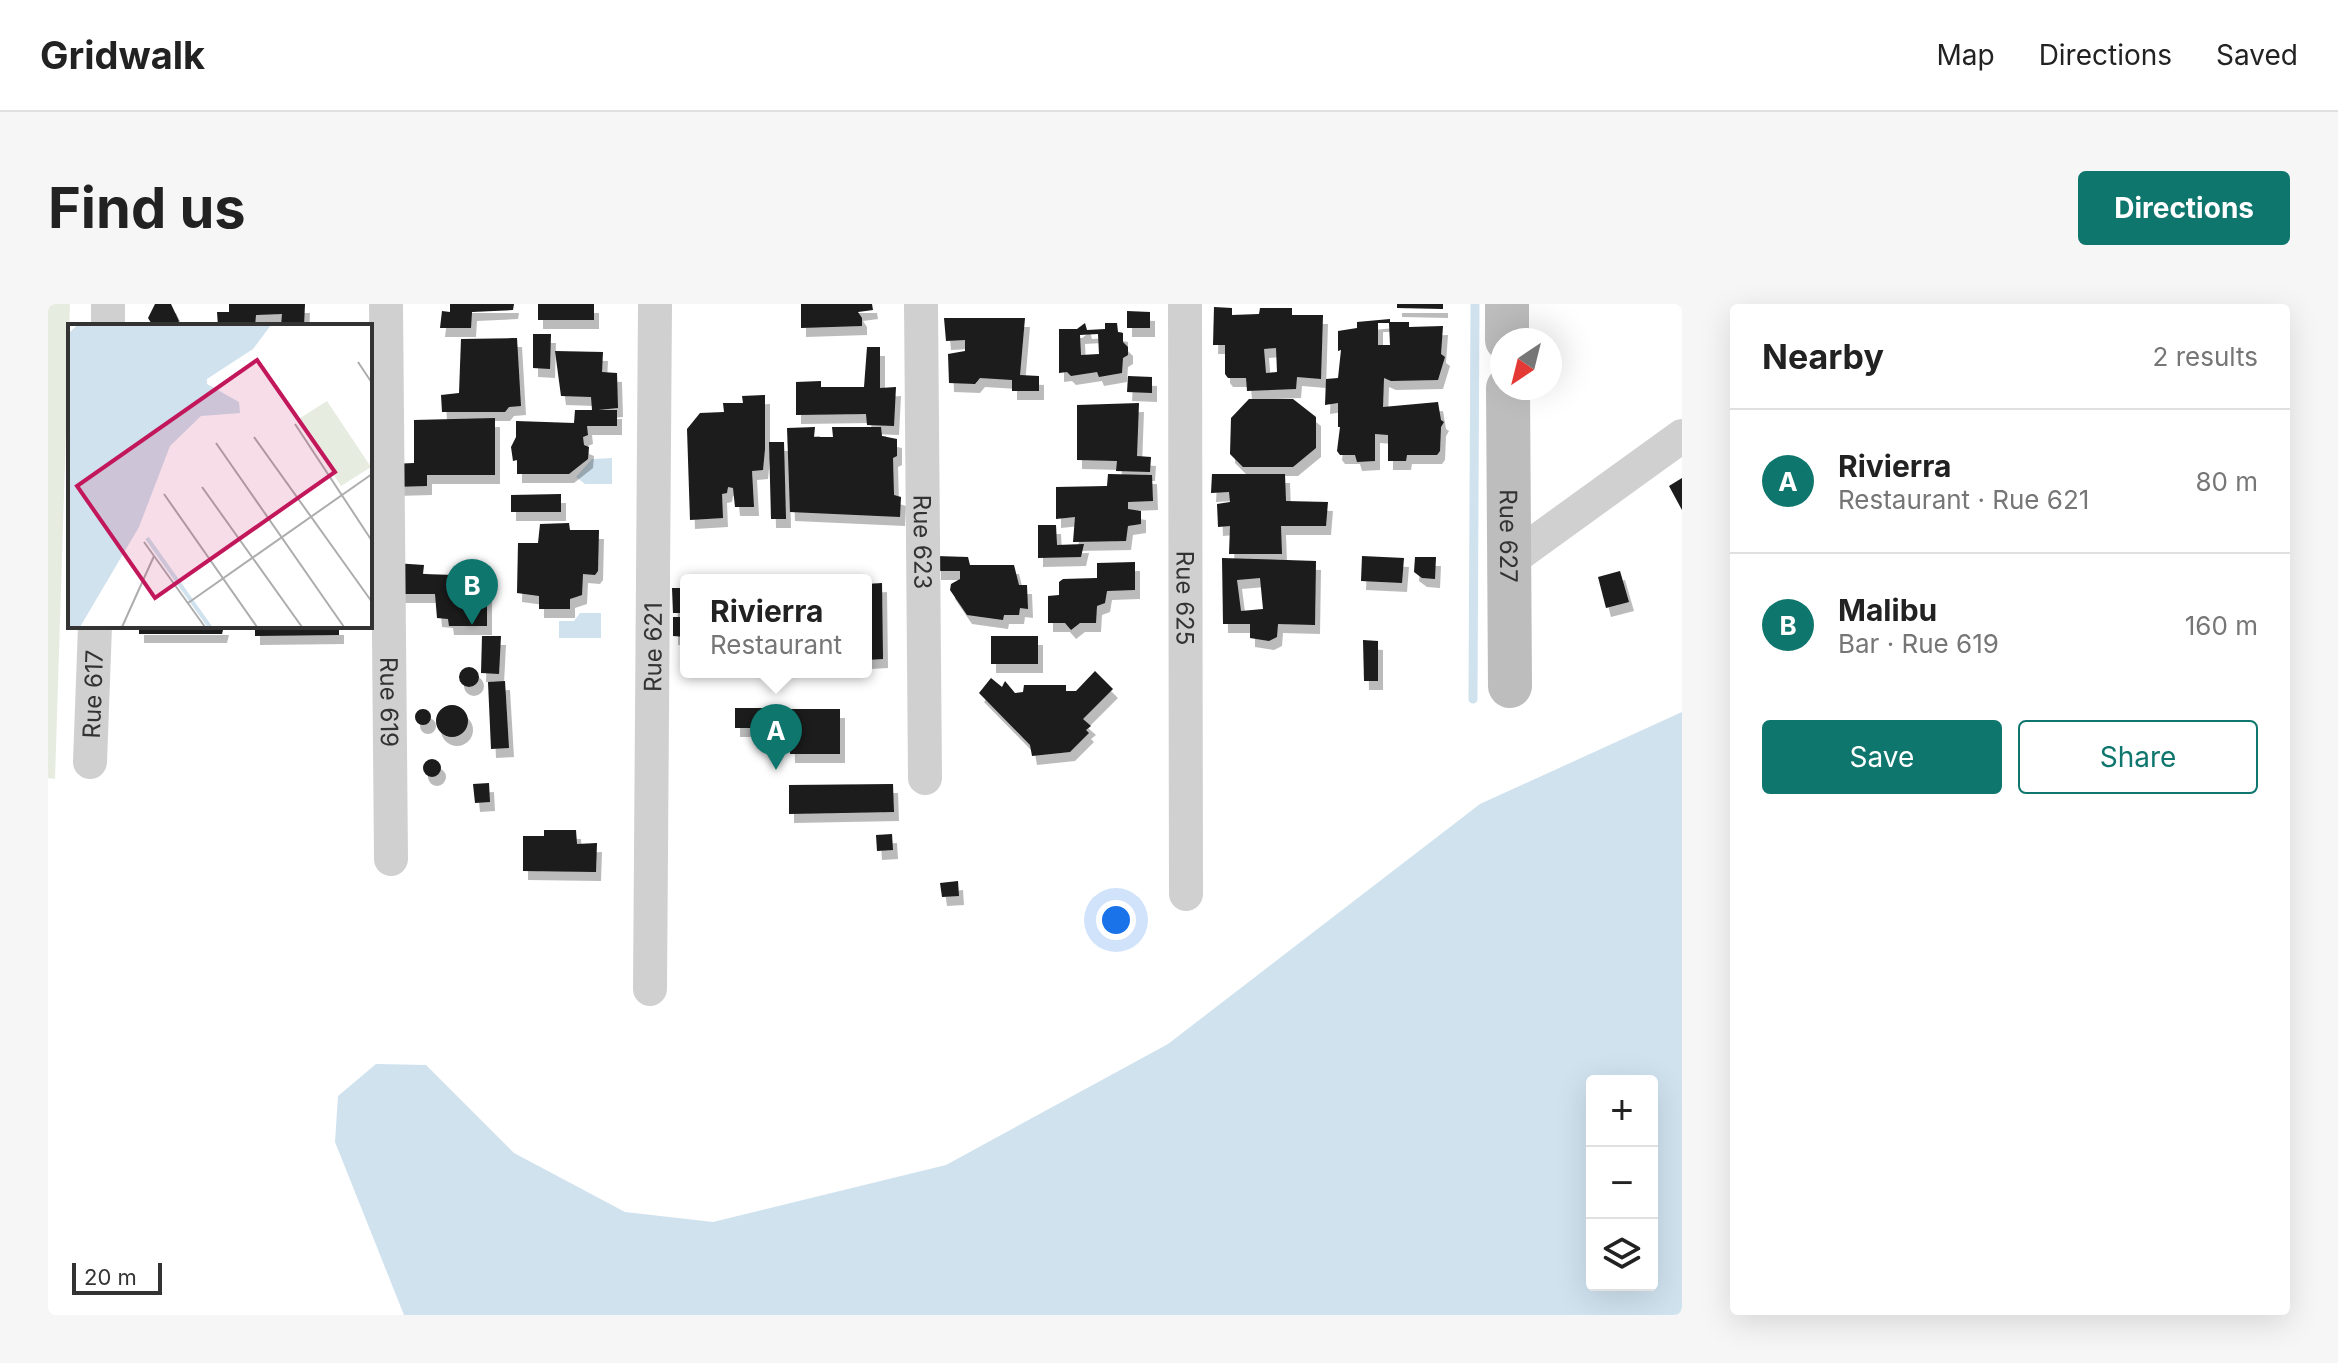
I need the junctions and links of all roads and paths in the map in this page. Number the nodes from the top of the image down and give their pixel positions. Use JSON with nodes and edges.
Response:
{"nodes":[{"id":1,"x":386,"y":304,"type":"edge"},
{"id":2,"x":655,"y":304,"type":"edge"},
{"id":3,"x":921,"y":304,"type":"edge"},
{"id":4,"x":1185,"y":304,"type":"edge"},
{"id":5,"x":1507,"y":304,"type":"edge"},
{"id":6,"x":1507,"y":328,"type":"edge"},
{"id":7,"x":1508,"y":400,"type":"edge"},
{"id":8,"x":1682,"y":436,"type":"edge"},
{"id":9,"x":1509,"y":561,"type":"junction"},
{"id":10,"x":95,"y":628,"type":"edge"},
{"id":11,"x":1510,"y":686,"type":"dead end"},
{"id":12,"x":90,"y":762,"type":"dead end"},
{"id":13,"x":925,"y":778,"type":"dead end"},
{"id":14,"x":391,"y":859,"type":"dead end"},
{"id":15,"x":1186,"y":894,"type":"dead end"},
{"id":16,"x":650,"y":989,"type":"dead end"}],
"edges":[{"from":1,"to":14,"type":"street","name":"Rue 619"},
{"from":2,"to":16,"type":"street","name":"Rue 621"},
{"from":3,"to":13,"type":"street","name":"Rue 623"},
{"from":4,"to":15,"type":"street","name":"Rue 625"},
{"from":5,"to":6,"type":"street"},
{"from":7,"to":9,"type":"street","name":"Rue 627"},
{"from":8,"to":9,"type":"street"},
{"from":9,"to":11,"type":"street","name":"Rue 627"},
{"from":10,"to":12,"type":"street","name":"Rue 617"}]}
